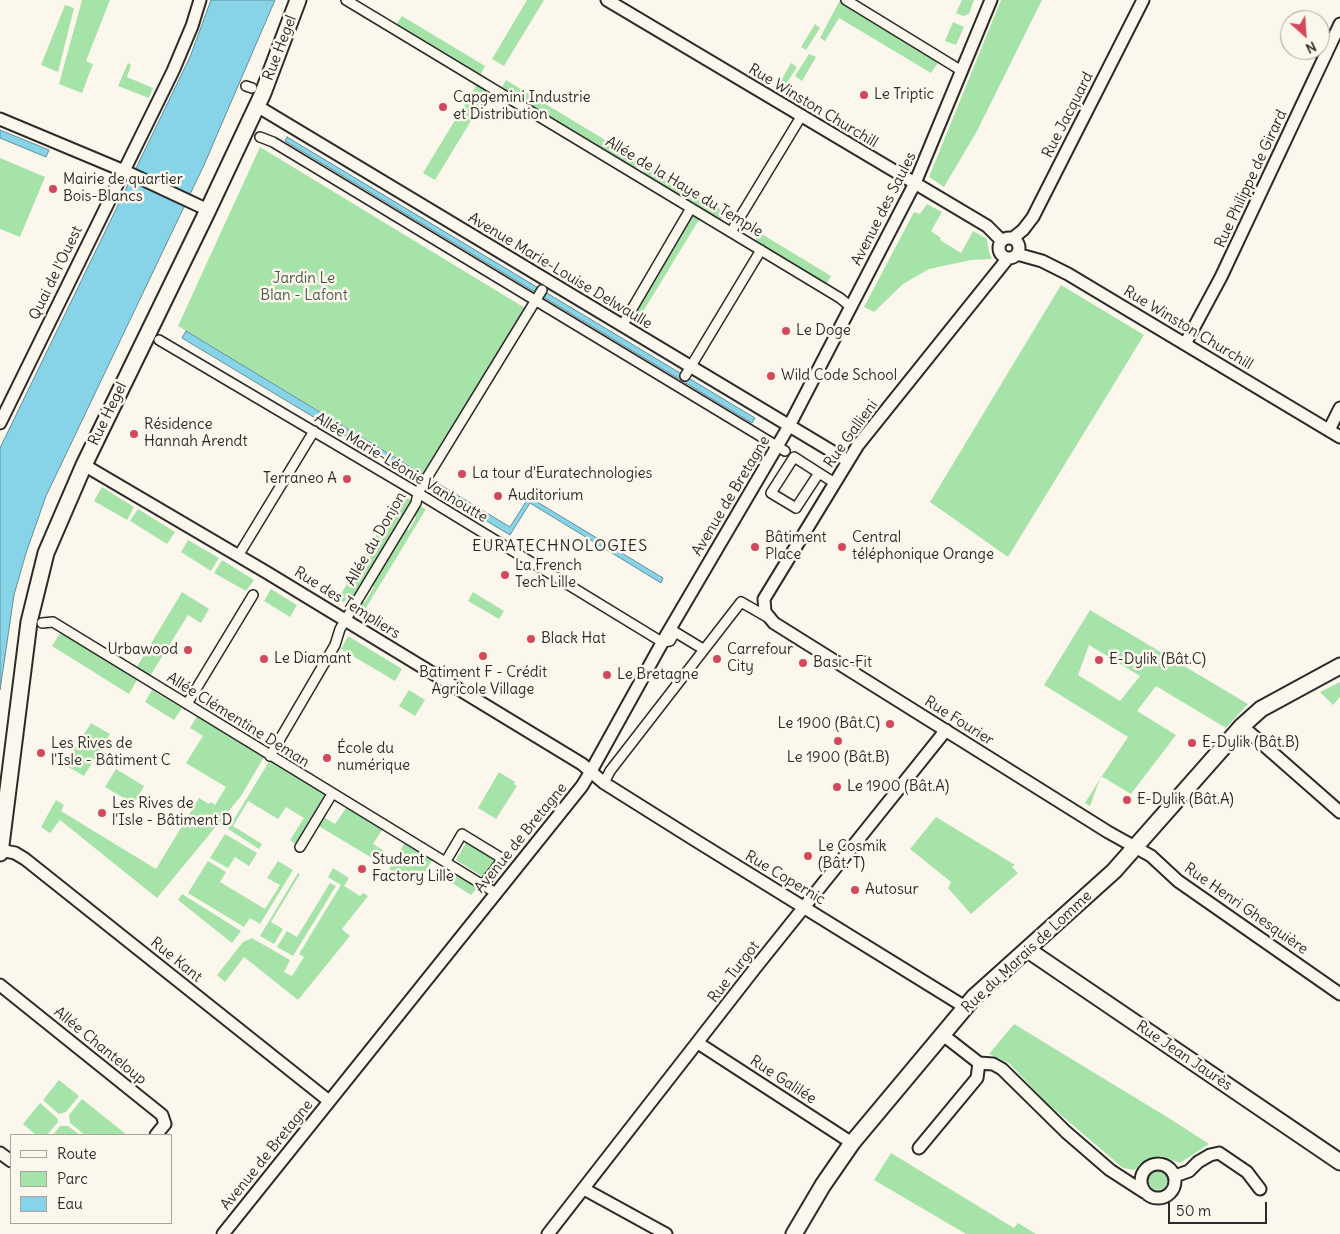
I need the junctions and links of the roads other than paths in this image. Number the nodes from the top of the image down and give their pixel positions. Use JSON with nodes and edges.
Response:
{"nodes":[{"id":1,"x":200,"y":0,"type":"edge"},
{"id":2,"x":298,"y":0,"type":"edge"},
{"id":3,"x":346,"y":0,"type":"edge"},
{"id":4,"x":607,"y":0,"type":"edge"},
{"id":5,"x":846,"y":0,"type":"edge"},
{"id":6,"x":991,"y":0,"type":"edge"},
{"id":7,"x":1144,"y":0,"type":"edge"},
{"id":8,"x":1340,"y":24,"type":"edge"},
{"id":9,"x":962,"y":71,"type":"junction"},
{"id":10,"x":257,"y":106,"type":"junction"},
{"id":11,"x":802,"y":115,"type":"junction"},
{"id":12,"x":0,"y":119,"type":"edge"},
{"id":13,"x":260,"y":137,"type":"dead end"},
{"id":14,"x":126,"y":172,"type":"junction"},
{"id":15,"x":915,"y":183,"type":"junction"},
{"id":16,"x":691,"y":208,"type":"junction"},
{"id":17,"x":208,"y":210,"type":"junction"},
{"id":18,"x":731,"y":232,"type":"junction"},
{"id":19,"x":1014,"y":238,"type":"junction"},
{"id":20,"x":1001,"y":240,"type":"junction"},
{"id":21,"x":761,"y":250,"type":"junction"},
{"id":22,"x":1012,"y":256,"type":"junction"},
{"id":23,"x":538,"y":295,"type":"junction"},
{"id":24,"x":851,"y":307,"type":"junction"},
{"id":25,"x":622,"y":326,"type":"junction"},
{"id":26,"x":159,"y":340,"type":"dead end"},
{"id":27,"x":1185,"y":344,"type":"junction"},
{"id":28,"x":688,"y":371,"type":"junction"},
{"id":29,"x":1340,"y":408,"type":"edge"},
{"id":30,"x":0,"y":423,"type":"edge"},
{"id":31,"x":790,"y":426,"type":"junction"},
{"id":32,"x":1330,"y":430,"type":"junction"},
{"id":33,"x":314,"y":432,"type":"junction"},
{"id":34,"x":1340,"y":437,"type":"edge"},
{"id":35,"x":782,"y":449,"type":"junction"},
{"id":36,"x":848,"y":461,"type":"junction"},
{"id":37,"x":84,"y":465,"type":"junction"},
{"id":38,"x":819,"y":473,"type":"junction"},
{"id":39,"x":834,"y":483,"type":"junction"},
{"id":40,"x":418,"y":493,"type":"junction"},
{"id":41,"x":238,"y":556,"type":"junction"},
{"id":42,"x":253,"y":595,"type":"dead end"},
{"id":43,"x":769,"y":618,"type":"junction"},
{"id":44,"x":345,"y":620,"type":"junction"},
{"id":45,"x":42,"y":623,"type":"dead end"},
{"id":46,"x":662,"y":642,"type":"junction"},
{"id":47,"x":703,"y":649,"type":"junction"},
{"id":48,"x":1340,"y":666,"type":"edge"},
{"id":49,"x":186,"y":704,"type":"junction"},
{"id":50,"x":1242,"y":726,"type":"junction"},
{"id":51,"x":946,"y":730,"type":"junction"},
{"id":52,"x":270,"y":756,"type":"junction"},
{"id":53,"x":591,"y":771,"type":"junction"},
{"id":54,"x":604,"y":783,"type":"junction"},
{"id":55,"x":332,"y":794,"type":"junction"},
{"id":56,"x":1340,"y":812,"type":"edge"},
{"id":57,"x":1136,"y":846,"type":"junction"},
{"id":58,"x":300,"y":847,"type":"dead end"},
{"id":59,"x":0,"y":852,"type":"edge"},
{"id":60,"x":446,"y":861,"type":"junction"},
{"id":61,"x":483,"y":885,"type":"junction"},
{"id":62,"x":496,"y":893,"type":"junction"},
{"id":63,"x":804,"y":908,"type":"junction"},
{"id":64,"x":1028,"y":950,"type":"junction"},
{"id":65,"x":0,"y":985,"type":"edge"},
{"id":66,"x":1340,"y":994,"type":"edge"},
{"id":67,"x":965,"y":1008,"type":"junction"},
{"id":68,"x":943,"y":1035,"type":"junction"},
{"id":69,"x":698,"y":1043,"type":"junction"},
{"id":70,"x":979,"y":1063,"type":"junction"},
{"id":71,"x":329,"y":1102,"type":"junction"},
{"id":72,"x":157,"y":1134,"type":"edge"},
{"id":73,"x":852,"y":1143,"type":"junction"},
{"id":74,"x":919,"y":1148,"type":"dead end"},
{"id":75,"x":0,"y":1153,"type":"edge"},
{"id":76,"x":10,"y":1161,"type":"edge"},
{"id":77,"x":1340,"y":1162,"type":"edge"},
{"id":78,"x":1175,"y":1176,"type":"junction"},
{"id":79,"x":584,"y":1189,"type":"junction"},
{"id":80,"x":1260,"y":1189,"type":"dead end"},
{"id":81,"x":1144,"y":1192,"type":"junction"},
{"id":82,"x":223,"y":1234,"type":"edge"},
{"id":83,"x":548,"y":1234,"type":"edge"},
{"id":84,"x":666,"y":1234,"type":"edge"},
{"id":85,"x":794,"y":1234,"type":"edge"}],
"edges":[{"from":1,"to":14,"type":"street","name":"Quai de l'Ouest"},
{"from":2,"to":10,"type":"street","name":"Rue Hegel"},
{"from":3,"to":16,"type":"street","name":"Allée de la Haye du Temple"},
{"from":4,"to":11,"type":"street","name":"Rue Winston Churchill"},
{"from":5,"to":9,"type":"street"},
{"from":6,"to":9,"type":"street","name":"Avenue des Saules"},
{"from":7,"to":19,"type":"street","name":"Rue Jacquard"},
{"from":8,"to":27,"type":"street","name":"Rue Philippe de Girard"},
{"from":9,"to":15,"type":"street","name":"Avenue des Saules"},
{"from":10,"to":17,"type":"street","name":"Rue Hegel"},
{"from":10,"to":25,"type":"street","name":"Avenue Marie-Louise Delwaulle"},
{"from":11,"to":15,"type":"street","name":"Rue Winston Churchill"},
{"from":11,"to":18,"type":"street"},
{"from":12,"to":14,"type":"street"},
{"from":13,"to":23,"type":"street"},
{"from":14,"to":17,"type":"street"},
{"from":14,"to":30,"type":"street","name":"Quai de l'Ouest"},
{"from":15,"to":20,"type":"street","name":"Rue Winston Churchill"},
{"from":15,"to":24,"type":"street","name":"Avenue des Saules"},
{"from":16,"to":18,"type":"street","name":"Allée de la Haye du Temple"},
{"from":16,"to":25,"type":"street"},
{"from":17,"to":37,"type":"street","name":"Rue Hegel"},
{"from":18,"to":21,"type":"street","name":"Allée de la Haye du Temple"},
{"from":19,"to":20,"type":"street"},
{"from":19,"to":22,"type":"street"},
{"from":20,"to":22,"type":"street"},
{"from":21,"to":24,"type":"street","name":"Allée de la Haye du Temple"},
{"from":21,"to":28,"type":"street"},
{"from":22,"to":27,"type":"street","name":"Rue Winston Churchill"},
{"from":22,"to":36,"type":"street","name":"Rue Gallieni"},
{"from":23,"to":35,"type":"street"},
{"from":23,"to":40,"type":"street"},
{"from":24,"to":31,"type":"street","name":"Avenue des Saules"},
{"from":25,"to":28,"type":"street","name":"Avenue Marie-Louise Delwaulle"},
{"from":26,"to":33,"type":"street","name":"Allée Marie-Léonie Vanhoutte"},
{"from":27,"to":32,"type":"street","name":"Rue Winston Churchill"},
{"from":28,"to":31,"type":"street","name":"Avenue Marie-Louise Delwaulle"},
{"from":29,"to":32,"type":"street"},
{"from":31,"to":35,"type":"street","name":"Avenue de Bretagne"},
{"from":31,"to":36,"type":"street","name":"Avenue Marie-Louise Delwaulle"},
{"from":32,"to":34,"type":"street","name":"Rue Winston Churchill"},
{"from":33,"to":40,"type":"street","name":"Allée Marie-Léonie Vanhoutte"},
{"from":33,"to":41,"type":"street"},
{"from":35,"to":46,"type":"street","name":"Avenue de Bretagne"},
{"from":36,"to":39,"type":"street","name":"Rue Gallieni"},
{"from":37,"to":41,"type":"street","name":"Rue des Templiers"},
{"from":37,"to":59,"type":"street","name":"Rue Hegel"},
{"from":38,"to":38,"type":"street"},
{"from":38,"to":39,"type":"street"},
{"from":39,"to":43,"type":"street","name":"Rue Gallieni"},
{"from":40,"to":44,"type":"street","name":"Allée du Donjon"},
{"from":40,"to":46,"type":"street","name":"Allée Marie-Léonie Vanhoutte"},
{"from":41,"to":44,"type":"street","name":"Rue des Templiers"},
{"from":42,"to":49,"type":"street"},
{"from":43,"to":47,"type":"street"},
{"from":43,"to":51,"type":"street","name":"Rue Fourier"},
{"from":44,"to":52,"type":"street","name":"Allée du Donjon"},
{"from":44,"to":53,"type":"street","name":"Rue des Templiers"},
{"from":45,"to":49,"type":"street","name":"Allée Clémentine Deman"},
{"from":46,"to":47,"type":"street"},
{"from":46,"to":53,"type":"street","name":"Avenue de Bretagne"},
{"from":47,"to":54,"type":"street"},
{"from":48,"to":50,"type":"street","name":"Rue du Marais de Lomme"},
{"from":49,"to":52,"type":"street","name":"Allée Clémentine Deman"},
{"from":50,"to":56,"type":"street"},
{"from":50,"to":57,"type":"street","name":"Rue du Marais de Lomme"},
{"from":51,"to":57,"type":"street","name":"Rue Fourier"},
{"from":51,"to":63,"type":"street","name":"Rue Turgot"},
{"from":52,"to":55,"type":"street","name":"Allée Clémentine Deman"},
{"from":53,"to":54,"type":"street","name":"Rue Copernic"},
{"from":53,"to":62,"type":"street","name":"Avenue de Bretagne"},
{"from":54,"to":63,"type":"street","name":"Rue Copernic"},
{"from":55,"to":58,"type":"street"},
{"from":55,"to":60,"type":"street","name":"Allée Clémentine Deman"},
{"from":57,"to":64,"type":"street","name":"Rue du Marais de Lomme"},
{"from":57,"to":66,"type":"street","name":"Rue Henri Ghesquière"},
{"from":59,"to":71,"type":"street","name":"Rue Kant"},
{"from":60,"to":61,"type":"street","name":"Allée Clémentine Deman"},
{"from":60,"to":61,"type":"street"},
{"from":61,"to":62,"type":"street","name":"Allée Clémentine Deman"},
{"from":62,"to":71,"type":"street","name":"Avenue de Bretagne"},
{"from":63,"to":67,"type":"street","name":"Rue Copernic"},
{"from":63,"to":69,"type":"street","name":"Rue Turgot"},
{"from":64,"to":67,"type":"street","name":"Rue du Marais de Lomme"},
{"from":64,"to":77,"type":"street","name":"Rue Jean Jaurès"},
{"from":65,"to":72,"type":"street","name":"Allée Chanteloup"},
{"from":67,"to":68,"type":"street","name":"Rue du Marais de Lomme"},
{"from":68,"to":70,"type":"street"},
{"from":68,"to":73,"type":"street","name":"Rue du Marais de Lomme"},
{"from":69,"to":73,"type":"street","name":"Rue Galilée"},
{"from":69,"to":79,"type":"street","name":"Rue Turgot"},
{"from":70,"to":74,"type":"street"},
{"from":70,"to":81,"type":"street"},
{"from":71,"to":82,"type":"street","name":"Avenue de Bretagne"},
{"from":73,"to":85,"type":"street","name":"Rue du Marais de Lomme"},
{"from":75,"to":76,"type":"street"},
{"from":78,"to":80,"type":"street"},
{"from":78,"to":81,"type":"street"},
{"from":78,"to":81,"type":"street"},
{"from":79,"to":83,"type":"street","name":"Rue Turgot"},
{"from":79,"to":84,"type":"street"}]}
